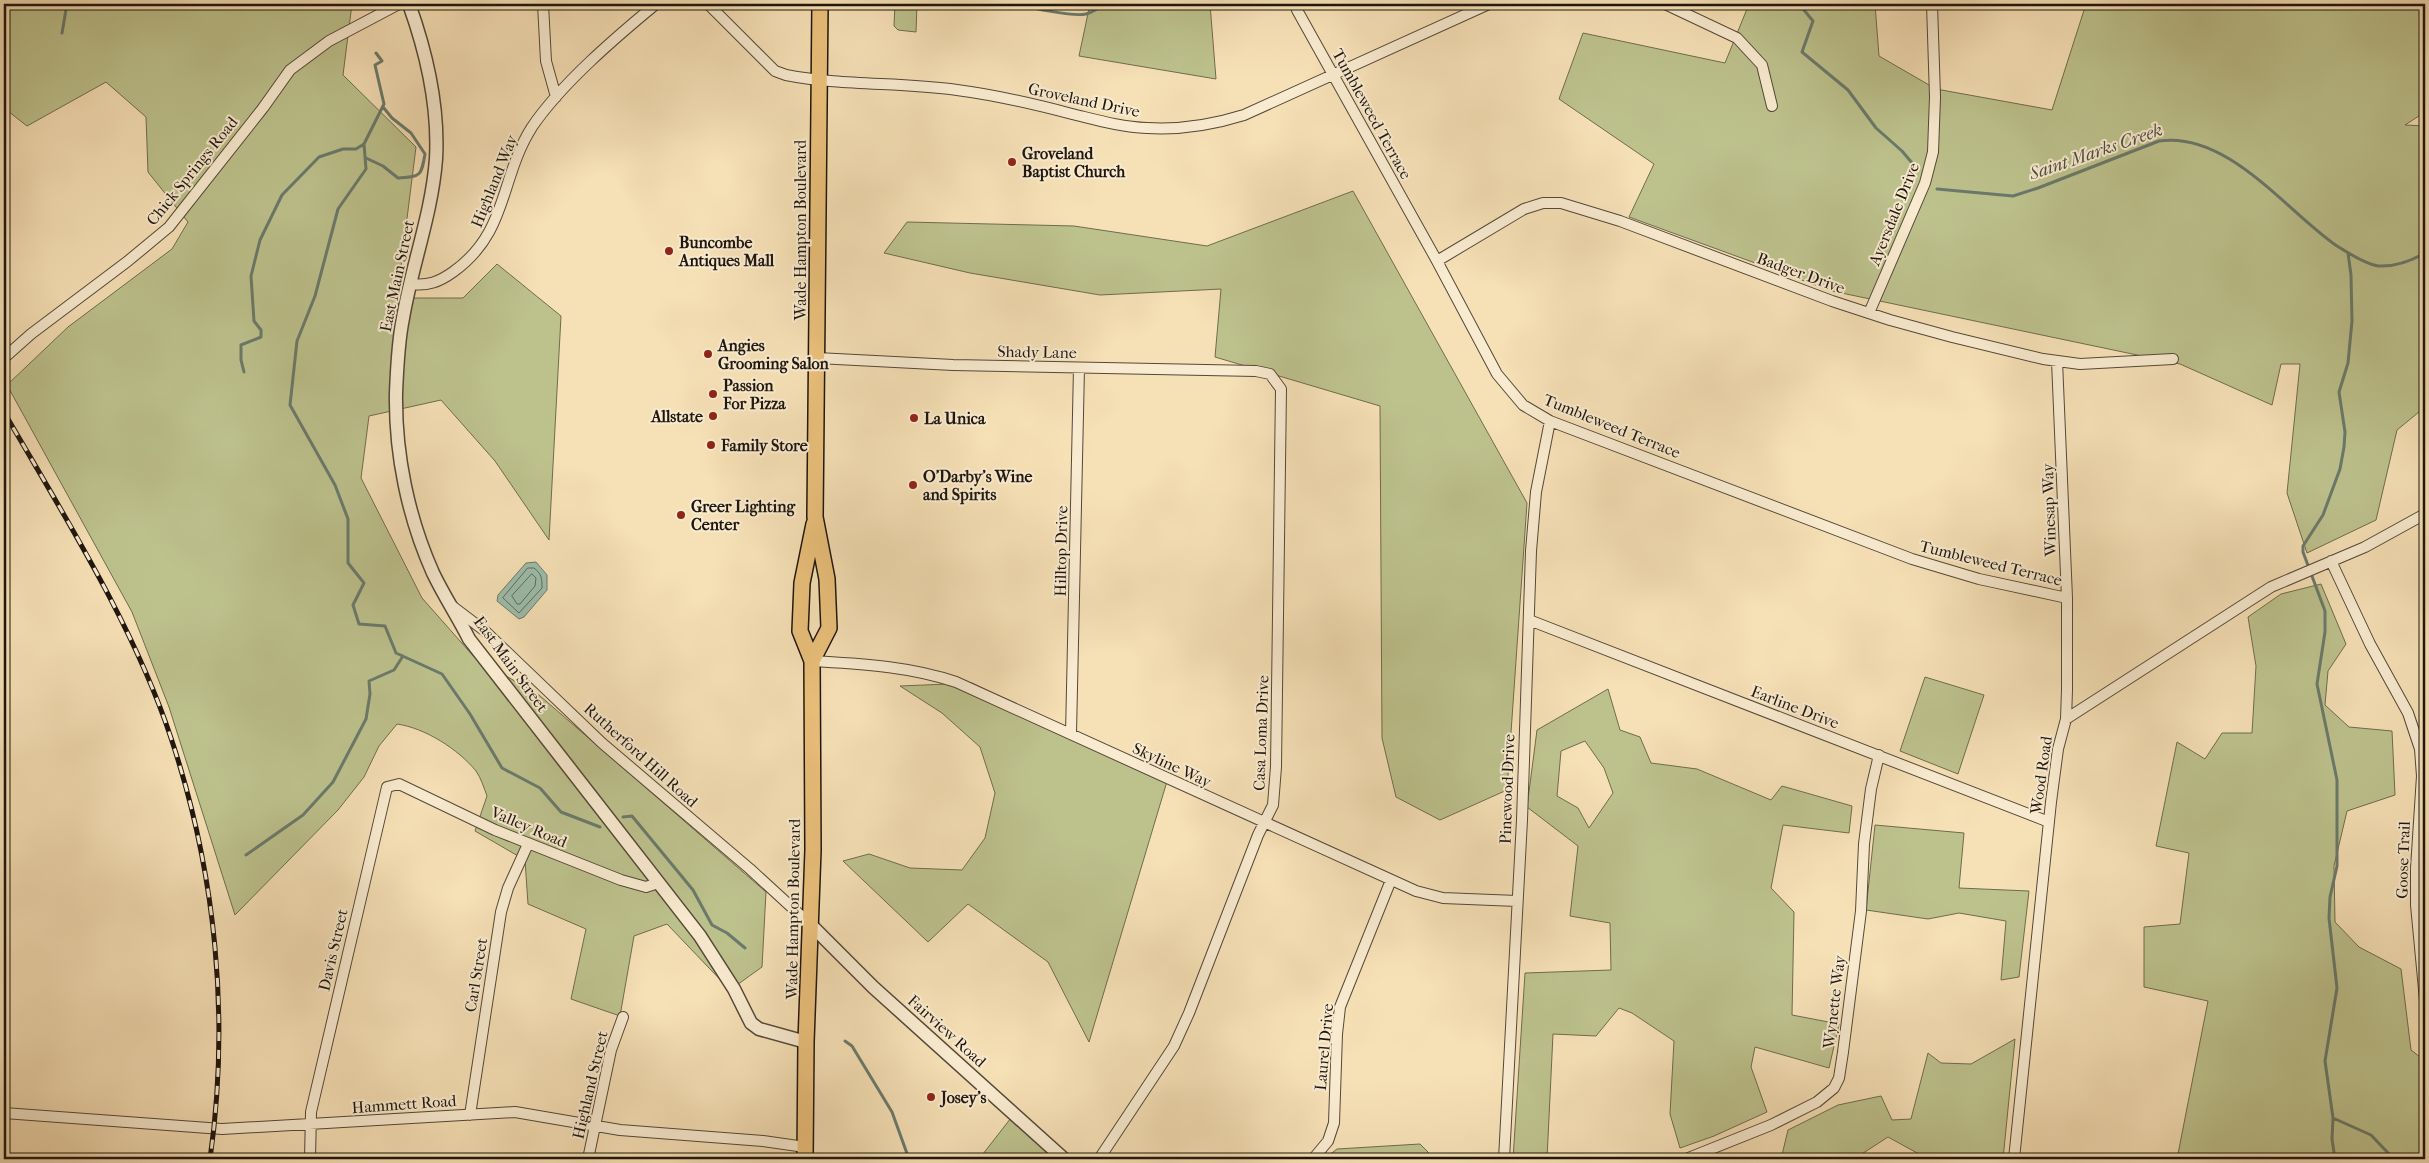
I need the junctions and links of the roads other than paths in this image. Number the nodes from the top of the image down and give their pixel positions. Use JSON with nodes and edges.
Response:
{"nodes":[{"id":1,"x":399,"y":4,"type":"edge"},
{"id":2,"x":409,"y":4,"type":"edge"},
{"id":3,"x":543,"y":4,"type":"edge"},
{"id":4,"x":656,"y":4,"type":"edge"},
{"id":5,"x":708,"y":4,"type":"edge"},
{"id":6,"x":820,"y":4,"type":"edge"},
{"id":7,"x":1489,"y":4,"type":"edge"},
{"id":8,"x":1665,"y":4,"type":"edge"},
{"id":9,"x":1932,"y":4,"type":"edge"},
{"id":10,"x":1297,"y":10,"type":"dead end"},
{"id":11,"x":1334,"y":75,"type":"junction"},
{"id":12,"x":819,"y":81,"type":"junction"},
{"id":13,"x":556,"y":97,"type":"junction"},
{"id":14,"x":1772,"y":106,"type":"dead end"},
{"id":15,"x":1437,"y":261,"type":"junction"},
{"id":16,"x":411,"y":284,"type":"junction"},
{"id":17,"x":1869,"y":313,"type":"junction"},
{"id":18,"x":4,"y":358,"type":"edge"},
{"id":19,"x":817,"y":358,"type":"junction"},
{"id":20,"x":2173,"y":359,"type":"dead end"},
{"id":21,"x":2057,"y":361,"type":"junction"},
{"id":22,"x":1079,"y":368,"type":"junction"},
{"id":23,"x":1256,"y":371,"type":"joint"},
{"id":24,"x":1550,"y":421,"type":"junction"},
{"id":25,"x":2425,"y":514,"type":"edge"},
{"id":26,"x":815,"y":517,"type":"junction"},
{"id":27,"x":2331,"y":561,"type":"junction"},
{"id":28,"x":2067,"y":598,"type":"junction"},
{"id":29,"x":452,"y":606,"type":"junction"},
{"id":30,"x":1529,"y":620,"type":"junction"},
{"id":31,"x":812,"y":661,"type":"junction"},
{"id":32,"x":2066,"y":719,"type":"junction"},
{"id":33,"x":1071,"y":734,"type":"junction"},
{"id":34,"x":1879,"y":755,"type":"junction"},
{"id":35,"x":391,"y":784,"type":"joint"},
{"id":36,"x":2049,"y":822,"type":"junction"},
{"id":37,"x":1265,"y":823,"type":"junction"},
{"id":38,"x":528,"y":844,"type":"junction"},
{"id":39,"x":1391,"y":880,"type":"junction"},
{"id":40,"x":658,"y":883,"type":"junction"},
{"id":41,"x":1517,"y":901,"type":"junction"},
{"id":42,"x":811,"y":925,"type":"junction"},
{"id":43,"x":2425,"y":1000,"type":"edge"},
{"id":44,"x":623,"y":1017,"type":"dead end"},
{"id":45,"x":806,"y":1042,"type":"junction"},
{"id":46,"x":4,"y":1113,"type":"edge"},
{"id":47,"x":470,"y":1115,"type":"junction"},
{"id":48,"x":310,"y":1125,"type":"junction"},
{"id":49,"x":595,"y":1126,"type":"junction"},
{"id":50,"x":805,"y":1153,"type":"edge"},
{"id":51,"x":310,"y":1159,"type":"edge"},
{"id":52,"x":588,"y":1159,"type":"edge"},
{"id":53,"x":1064,"y":1159,"type":"edge"},
{"id":54,"x":1099,"y":1159,"type":"edge"},
{"id":55,"x":1312,"y":1159,"type":"edge"},
{"id":56,"x":1504,"y":1159,"type":"edge"},
{"id":57,"x":1686,"y":1159,"type":"edge"},
{"id":58,"x":2014,"y":1159,"type":"edge"}],
"edges":[{"from":1,"to":18,"type":"street","name":"Chick Springs Road"},
{"from":2,"to":16,"type":"street","name":"East Main Street"},
{"from":3,"to":13,"type":"street"},
{"from":4,"to":13,"type":"street","name":"Highland Way"},
{"from":5,"to":12,"type":"street"},
{"from":6,"to":12,"type":"main road","name":"Wade Hampton Boulevard"},
{"from":7,"to":11,"type":"street","name":"Groveland Drive"},
{"from":8,"to":14,"type":"street"},
{"from":9,"to":17,"type":"street","name":"Ayersdale Drive"},
{"from":10,"to":11,"type":"street","name":"Tumbleweed Terrace"},
{"from":11,"to":12,"type":"street","name":"Groveland Drive"},
{"from":11,"to":15,"type":"street","name":"Tumbleweed Terrace"},
{"from":12,"to":19,"type":"main road","name":"Wade Hampton Boulevard"},
{"from":13,"to":16,"type":"street","name":"Highland Way"},
{"from":15,"to":17,"type":"street","name":"Badger Drive"},
{"from":15,"to":24,"type":"street","name":"Tumbleweed Terrace"},
{"from":16,"to":29,"type":"street","name":"East Main Street"},
{"from":17,"to":21,"type":"street","name":"Badger Drive"},
{"from":19,"to":22,"type":"street","name":"Shady Lane"},
{"from":19,"to":26,"type":"main road","name":"Wade Hampton Boulevard"},
{"from":20,"to":21,"type":"street","name":"Badger Drive"},
{"from":21,"to":28,"type":"street","name":"Winesap Way"},
{"from":22,"to":23,"type":"street","name":"Shady Lane"},
{"from":22,"to":33,"type":"street","name":"Hilltop Drive"},
{"from":23,"to":37,"type":"street","name":"Casa Loma Drive"},
{"from":24,"to":28,"type":"street","name":"Tumbleweed Terrace"},
{"from":24,"to":30,"type":"street","name":"Pinewood Drive"},
{"from":25,"to":27,"type":"street","name":"Wood Road"},
{"from":26,"to":31,"type":"main road","name":"Wade Hampton Boulevard"},
{"from":26,"to":31,"type":"main road","name":"Wade Hampton Boulevard"},
{"from":27,"to":32,"type":"street","name":"Wood Road"},
{"from":27,"to":43,"type":"street","name":"Goose Trail"},
{"from":28,"to":32,"type":"street","name":"Winesap Way"},
{"from":29,"to":40,"type":"street","name":"East Main Street"},
{"from":29,"to":42,"type":"street","name":"Rutherford Hill Road"},
{"from":30,"to":34,"type":"street","name":"Earline Drive"},
{"from":30,"to":41,"type":"street","name":"Pinewood Drive"},
{"from":31,"to":33,"type":"street","name":"Skyline Way"},
{"from":31,"to":42,"type":"main road","name":"Wade Hampton Boulevard"},
{"from":32,"to":36,"type":"street","name":"Wood Road"},
{"from":33,"to":37,"type":"street","name":"Skyline Way"},
{"from":34,"to":36,"type":"street","name":"Earline Drive"},
{"from":34,"to":57,"type":"street","name":"Wynette Way"},
{"from":35,"to":38,"type":"street","name":"Valley Road"},
{"from":35,"to":48,"type":"street","name":"Davis Street"},
{"from":36,"to":58,"type":"street","name":"Wood Road"},
{"from":37,"to":39,"type":"street","name":"Skyline Way"},
{"from":37,"to":54,"type":"street","name":"Casa Loma Drive"},
{"from":38,"to":40,"type":"street","name":"Valley Road"},
{"from":38,"to":47,"type":"street","name":"Carl Street"},
{"from":39,"to":41,"type":"street","name":"Skyline Way"},
{"from":39,"to":55,"type":"street","name":"Laurel Drive"},
{"from":40,"to":45,"type":"street","name":"East Main Street"},
{"from":41,"to":56,"type":"street","name":"Pinewood Drive"},
{"from":42,"to":45,"type":"main road","name":"Wade Hampton Boulevard"},
{"from":42,"to":53,"type":"street","name":"Fairview Road"},
{"from":44,"to":49,"type":"street","name":"Highland Street"},
{"from":45,"to":50,"type":"main road","name":"Wade Hampton Boulevard"},
{"from":46,"to":48,"type":"street","name":"Hammett Road"},
{"from":47,"to":48,"type":"street","name":"Hammett Road"},
{"from":47,"to":49,"type":"street","name":"Hammett Road"},
{"from":48,"to":51,"type":"street","name":"Davis Street"},
{"from":49,"to":50,"type":"street","name":"Hammett Road"},
{"from":49,"to":52,"type":"street","name":"Highland Street"}]}
